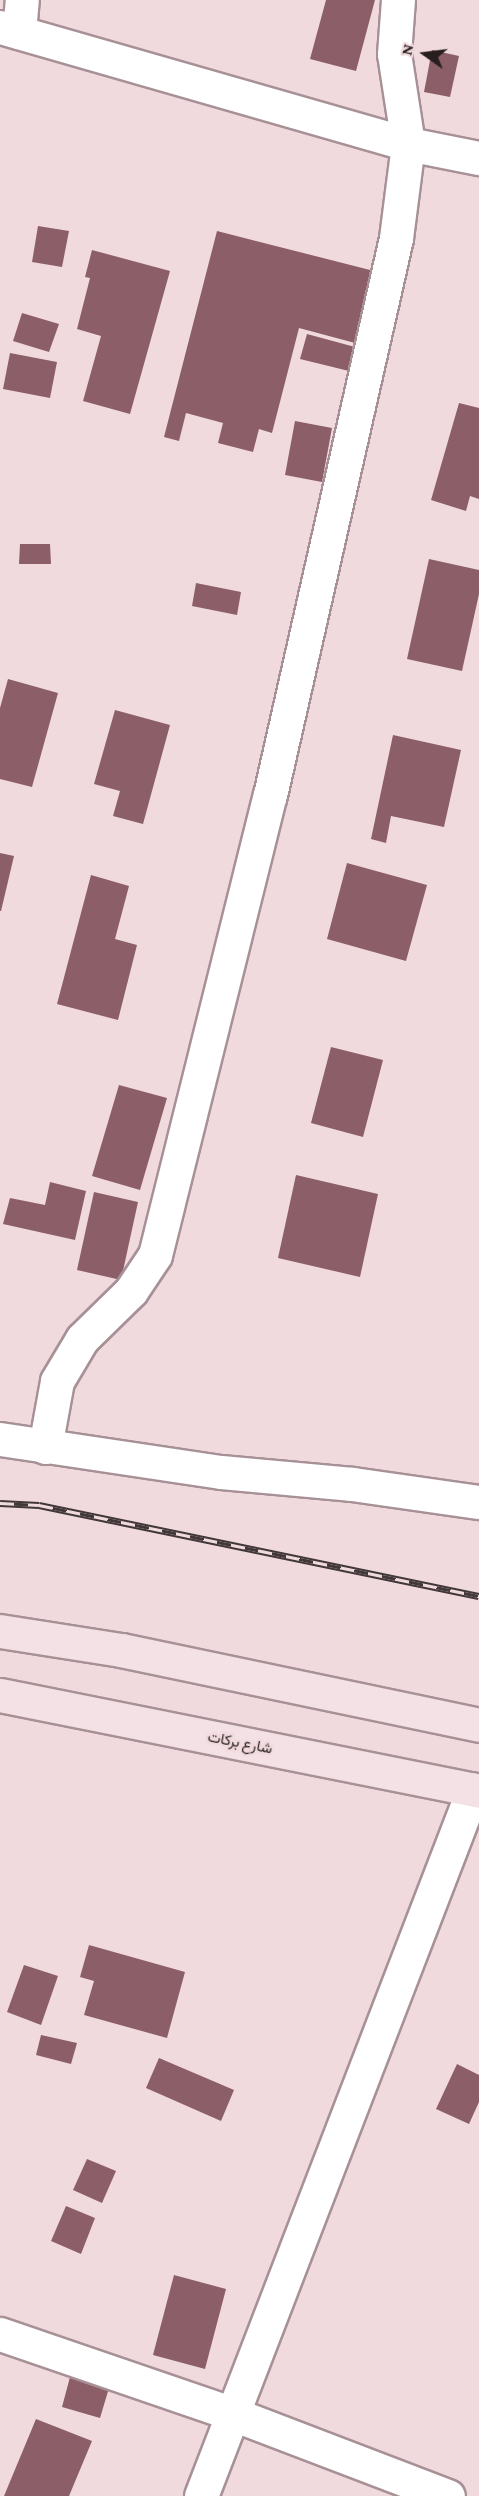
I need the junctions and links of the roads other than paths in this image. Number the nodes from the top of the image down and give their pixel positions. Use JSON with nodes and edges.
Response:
{"nodes":[{"id":1,"x":22,"y":0,"type":"edge"},
{"id":2,"x":398,"y":0,"type":"edge"},
{"id":3,"x":10,"y":30,"type":"edge"},
{"id":4,"x":408,"y":144,"type":"junction"},
{"id":5,"x":479,"y":158,"type":"edge"},
{"id":6,"x":0,"y":1438,"type":"edge"},
{"id":7,"x":45,"y":1447,"type":"junction"},
{"id":8,"x":479,"y":1502,"type":"edge"},
{"id":9,"x":0,"y":1631,"type":"edge"},
{"id":10,"x":0,"y":1695,"type":"edge"},
{"id":11,"x":479,"y":1725,"type":"edge"},
{"id":12,"x":476,"y":1791,"type":"edge"},
{"id":13,"x":0,"y":2334,"type":"edge"},
{"id":14,"x":232,"y":2414,"type":"junction"},
{"id":15,"x":201,"y":2496,"type":"edge"},
{"id":16,"x":448,"y":2496,"type":"edge"}],
"edges":[{"from":1,"to":3,"type":"street"},
{"from":2,"to":4,"type":"street"},
{"from":3,"to":4,"type":"street"},
{"from":4,"to":5,"type":"street"},
{"from":4,"to":7,"type":"street"},
{"from":6,"to":7,"type":"street"},
{"from":7,"to":8,"type":"street"},
{"from":9,"to":11,"type":"main road"},
{"from":10,"to":12,"type":"main road","name":"شارع بركات"},
{"from":12,"to":14,"type":"street"},
{"from":13,"to":14,"type":"street"},
{"from":14,"to":15,"type":"street"},
{"from":14,"to":16,"type":"street"}]}
